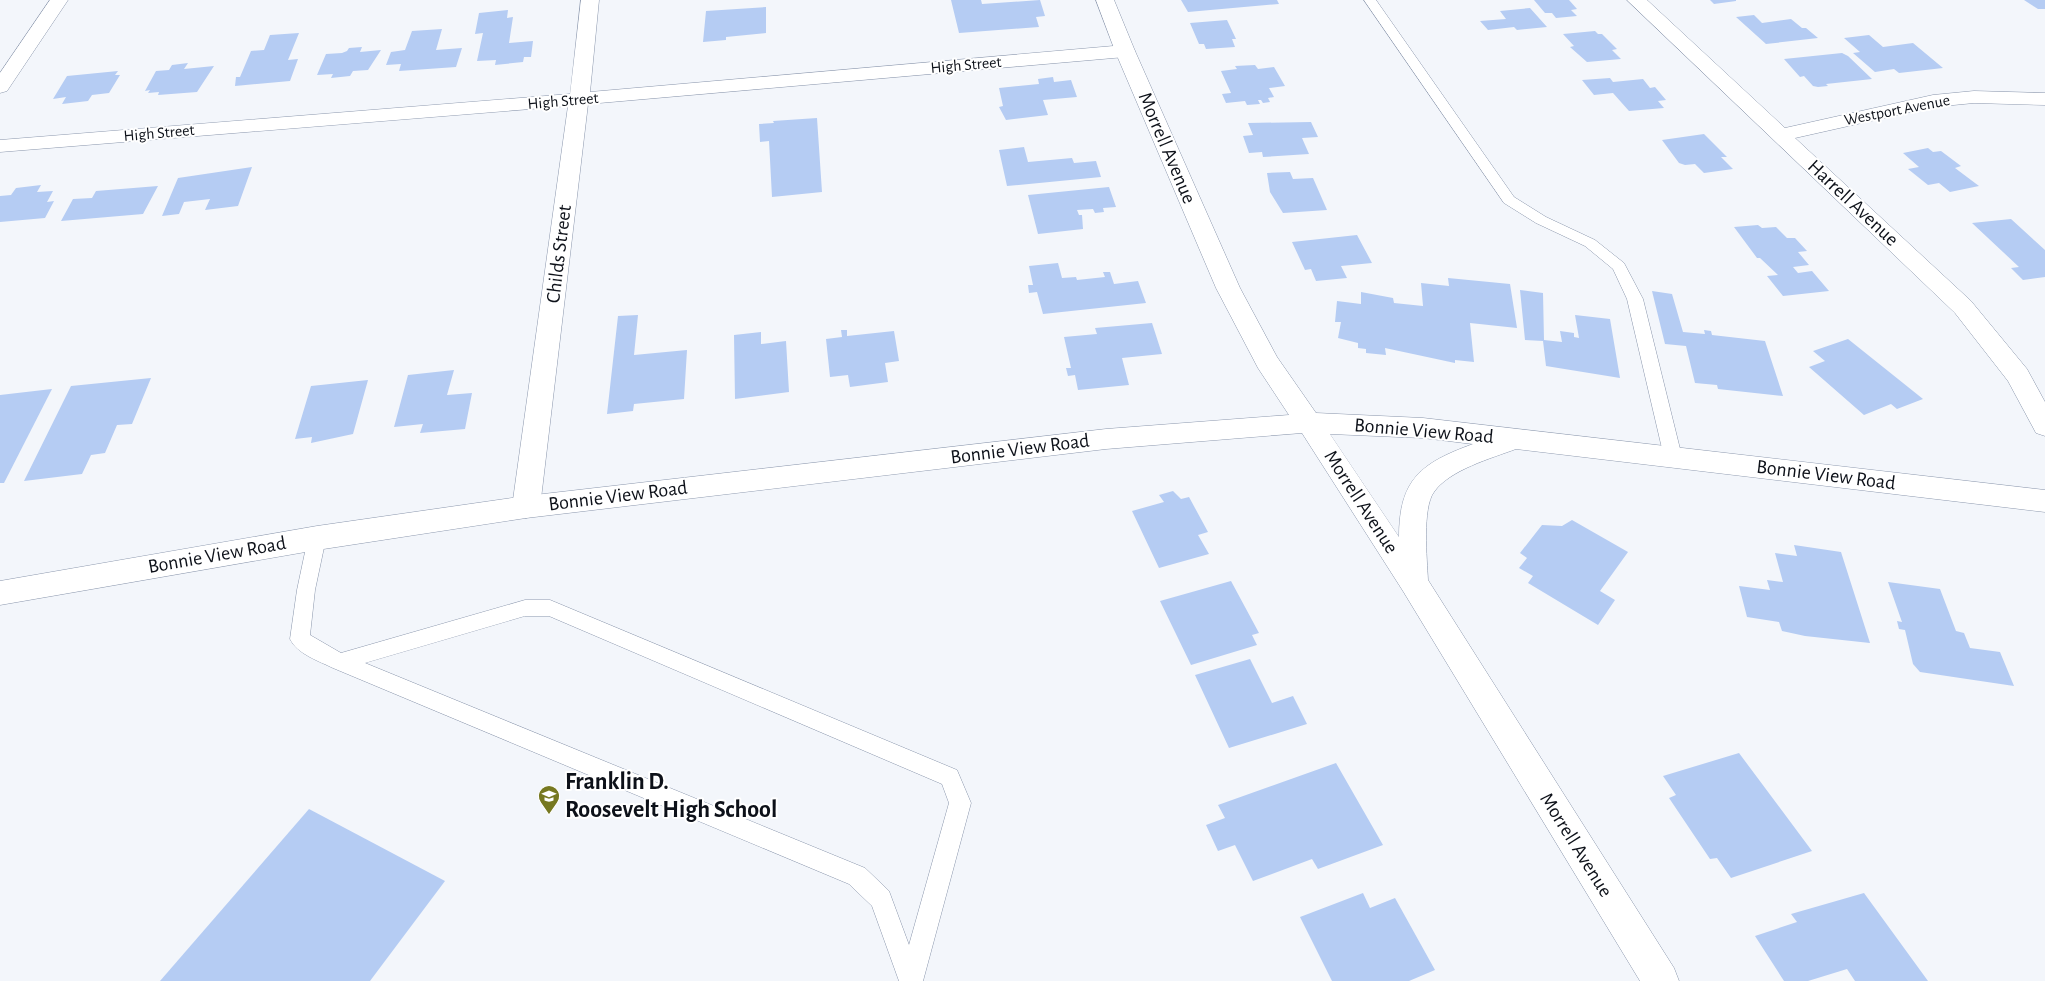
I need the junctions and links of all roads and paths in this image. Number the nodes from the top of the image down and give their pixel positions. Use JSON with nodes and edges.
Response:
{"nodes":[{"id":1,"x":59,"y":0,"type":"edge"},
{"id":2,"x":590,"y":0,"type":"edge"},
{"id":3,"x":1106,"y":0,"type":"edge"},
{"id":4,"x":1370,"y":0,"type":"edge"},
{"id":5,"x":1636,"y":0,"type":"edge"},
{"id":6,"x":1125,"y":51,"type":"junction"},
{"id":7,"x":2,"y":82,"type":"edge"},
{"id":8,"x":2045,"y":99,"type":"edge"},
{"id":9,"x":579,"y":100,"type":"junction"},
{"id":10,"x":1781,"y":135,"type":"junction"},
{"id":11,"x":0,"y":146,"type":"edge"},
{"id":12,"x":1309,"y":423,"type":"junction"},
{"id":13,"x":2045,"y":426,"type":"edge"},
{"id":14,"x":1516,"y":438,"type":"junction"},
{"id":15,"x":1673,"y":457,"type":"junction"},
{"id":16,"x":2045,"y":502,"type":"edge"},
{"id":17,"x":526,"y":507,"type":"junction"},
{"id":18,"x":317,"y":538,"type":"junction"},
{"id":19,"x":1413,"y":582,"type":"junction"},
{"id":20,"x":0,"y":593,"type":"edge"},
{"id":21,"x":340,"y":662,"type":"junction"},
{"id":22,"x":911,"y":980,"type":"edge"},
{"id":23,"x":1661,"y":981,"type":"edge"}],
"edges":[{"from":1,"to":7,"type":"street"},
{"from":2,"to":9,"type":"street","name":"Childs Street"},
{"from":3,"to":6,"type":"street","name":"Morrell Avenue"},
{"from":4,"to":15,"type":"lane"},
{"from":5,"to":10,"type":"street","name":"Harrell Avenue"},
{"from":6,"to":9,"type":"street","name":"High Street"},
{"from":6,"to":12,"type":"street","name":"Morrell Avenue"},
{"from":8,"to":10,"type":"street","name":"Westport Avenue"},
{"from":9,"to":11,"type":"street","name":"High Street"},
{"from":9,"to":17,"type":"street","name":"Childs Street"},
{"from":10,"to":13,"type":"street","name":"Harrell Avenue"},
{"from":12,"to":14,"type":"street","name":"Bonnie View Road"},
{"from":12,"to":17,"type":"street","name":"Bonnie View Road"},
{"from":12,"to":19,"type":"street","name":"Morrell Avenue"},
{"from":14,"to":15,"type":"street","name":"Bonnie View Road"},
{"from":14,"to":19,"type":"street"},
{"from":15,"to":16,"type":"street","name":"Bonnie View Road"},
{"from":17,"to":18,"type":"street","name":"Bonnie View Road"},
{"from":18,"to":20,"type":"street","name":"Bonnie View Road"},
{"from":18,"to":21,"type":"lane"},
{"from":19,"to":23,"type":"street","name":"Morrell Avenue"},
{"from":21,"to":22,"type":"lane"},
{"from":21,"to":22,"type":"lane"}]}
